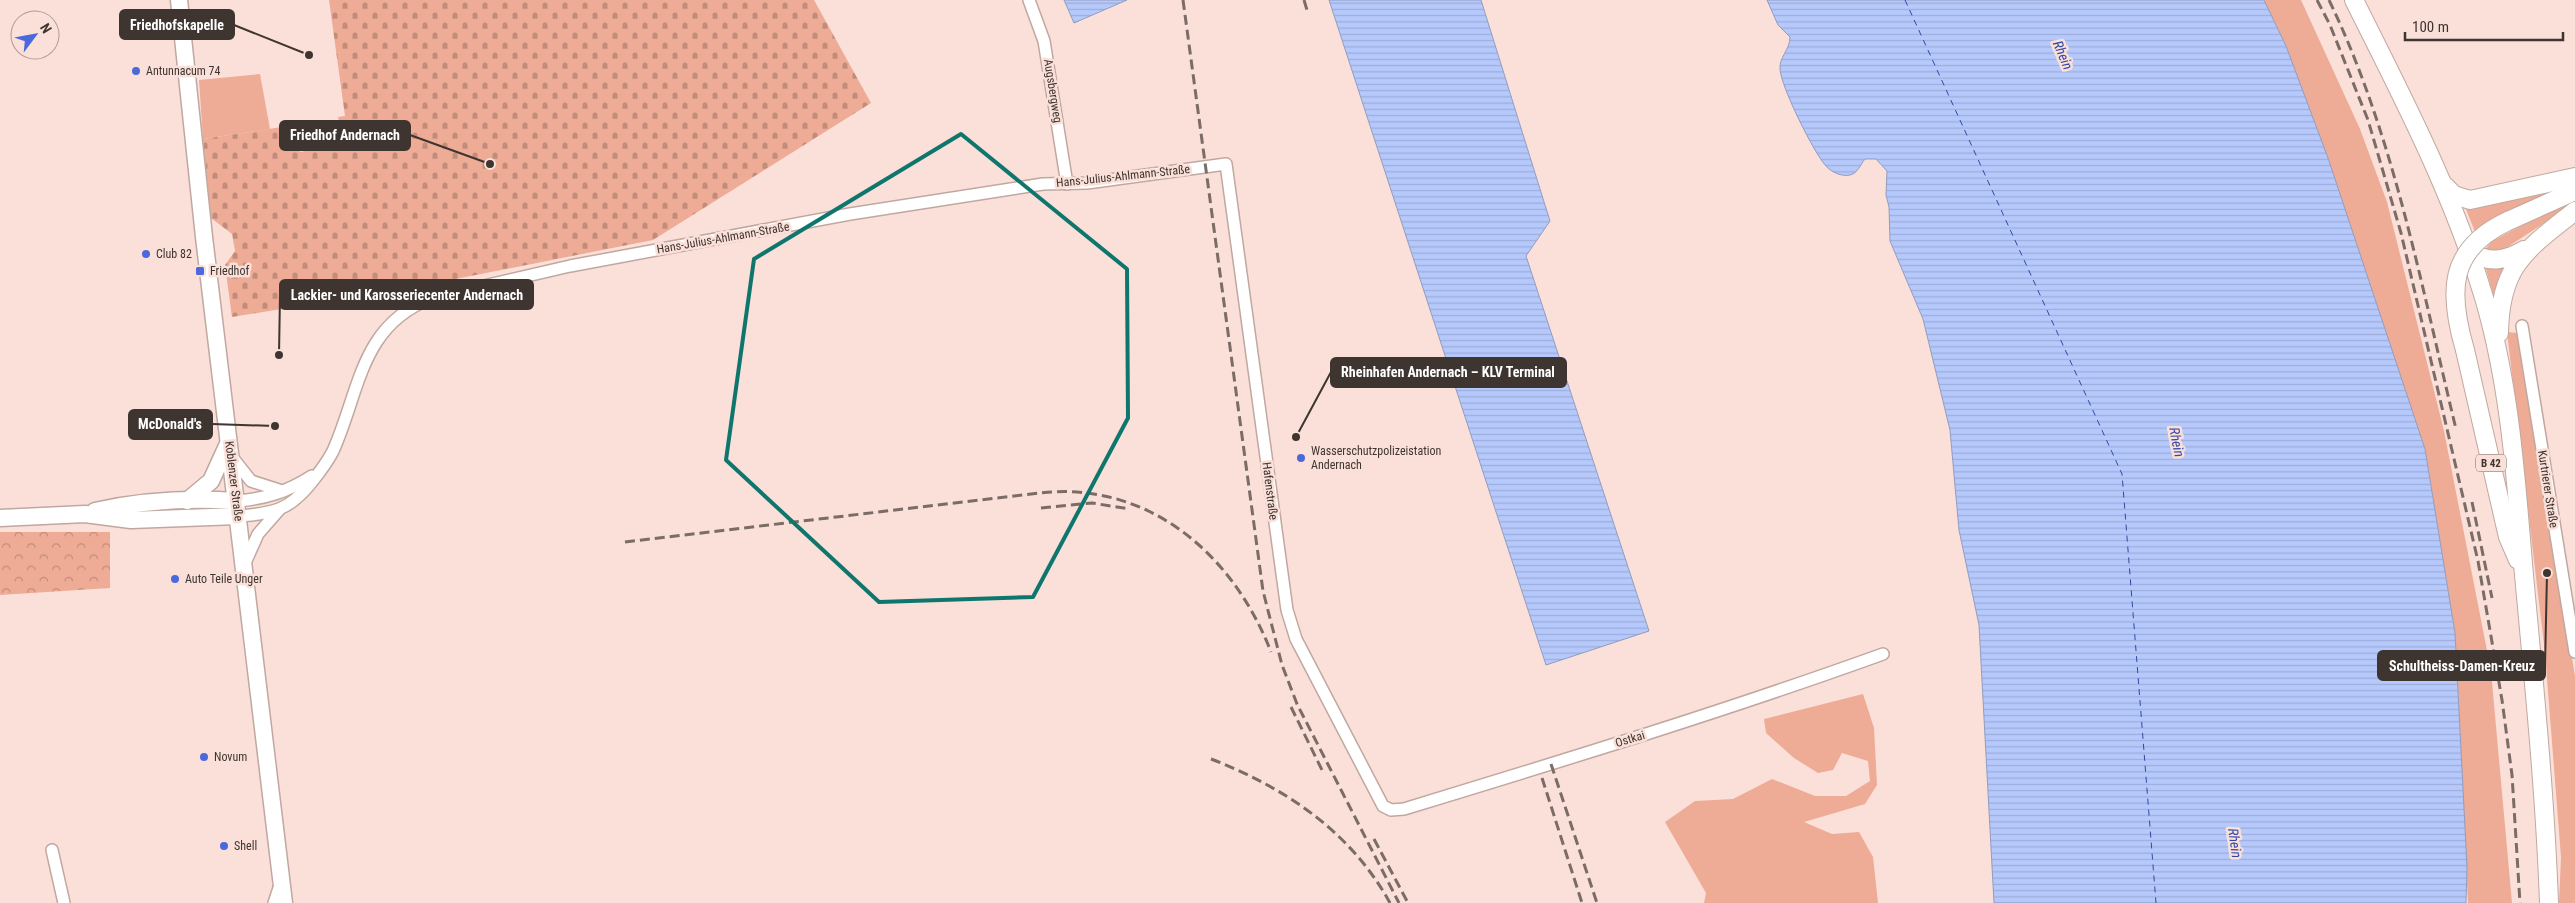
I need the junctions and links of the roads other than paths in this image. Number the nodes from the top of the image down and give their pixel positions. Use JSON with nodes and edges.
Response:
{"nodes":[{"id":1,"x":180,"y":0,"type":"edge"},
{"id":2,"x":1029,"y":0,"type":"edge"},
{"id":3,"x":2354,"y":0,"type":"edge"},
{"id":4,"x":1226,"y":164,"type":"joint"},
{"id":5,"x":2575,"y":177,"type":"edge"},
{"id":6,"x":2442,"y":182,"type":"junction"},
{"id":7,"x":1067,"y":184,"type":"junction"},
{"id":8,"x":2575,"y":191,"type":"edge"},
{"id":9,"x":2575,"y":211,"type":"edge"},
{"id":10,"x":2527,"y":249,"type":"junction"},
{"id":11,"x":2469,"y":251,"type":"junction"},
{"id":12,"x":2522,"y":326,"type":"dead end"},
{"id":13,"x":2498,"y":354,"type":"junction"},
{"id":14,"x":230,"y":449,"type":"junction"},
{"id":15,"x":321,"y":470,"type":"junction"},
{"id":16,"x":284,"y":492,"type":"junction"},
{"id":17,"x":187,"y":501,"type":"junction"},
{"id":18,"x":237,"y":509,"type":"junction"},
{"id":19,"x":280,"y":509,"type":"junction"},
{"id":20,"x":86,"y":514,"type":"junction"},
{"id":21,"x":0,"y":518,"type":"edge"},
{"id":22,"x":244,"y":565,"type":"junction"},
{"id":23,"x":2524,"y":574,"type":"junction"},
{"id":24,"x":2575,"y":652,"type":"edge"},
{"id":25,"x":1883,"y":654,"type":"dead end"},
{"id":26,"x":1377,"y":799,"type":"joint"},
{"id":27,"x":52,"y":850,"type":"dead end"},
{"id":28,"x":281,"y":881,"type":"junction"},
{"id":29,"x":64,"y":903,"type":"edge"},
{"id":30,"x":274,"y":903,"type":"edge"},
{"id":31,"x":284,"y":903,"type":"edge"},
{"id":32,"x":2549,"y":903,"type":"edge"}],
"edges":[{"from":1,"to":14,"type":"street","name":"Koblenzer Straße"},
{"from":2,"to":7,"type":"street","name":"Augsbergweg"},
{"from":3,"to":6,"type":"main road","number":"B 42"},
{"from":4,"to":7,"type":"street","name":"Hans-Julius-Ahlmann-Straße"},
{"from":4,"to":26,"type":"street","name":"Hafenstraße"},
{"from":5,"to":6,"type":"main road","number":"B 42"},
{"from":6,"to":11,"type":"main road","number":"B 42"},
{"from":7,"to":15,"type":"street","name":"Hans-Julius-Ahlmann-Straße"},
{"from":8,"to":23,"type":"main road","number":"B 42","bridge":true},
{"from":9,"to":10,"type":"main road","number":"B 42"},
{"from":10,"to":11,"type":"main road","number":"B 42"},
{"from":10,"to":13,"type":"main road","number":"B 42"},
{"from":11,"to":13,"type":"main road","number":"B 42"},
{"from":12,"to":24,"type":"street","name":"Kurtrierer Straße"},
{"from":13,"to":23,"type":"main road","number":"B 42"},
{"from":14,"to":16,"type":"street"},
{"from":14,"to":17,"type":"street"},
{"from":14,"to":18,"type":"street","name":"Koblenzer Straße"},
{"from":15,"to":16,"type":"street","name":"Hans-Julius-Ahlmann-Straße"},
{"from":15,"to":19,"type":"street","name":"Hans-Julius-Ahlmann-Straße"},
{"from":16,"to":18,"type":"street","name":"Hans-Julius-Ahlmann-Straße"},
{"from":17,"to":18,"type":"street"},
{"from":17,"to":20,"type":"street"},
{"from":18,"to":19,"type":"street","name":"Hans-Julius-Ahlmann-Straße"},
{"from":18,"to":20,"type":"street"},
{"from":18,"to":22,"type":"street","name":"Koblenzer Straße"},
{"from":19,"to":22,"type":"street","name":"Hans-Julius-Ahlmann-Straße"},
{"from":20,"to":21,"type":"street"},
{"from":22,"to":28,"type":"street","name":"Koblenzer Straße"},
{"from":23,"to":32,"type":"main road","number":"B 42"},
{"from":25,"to":26,"type":"street","name":"Ostkai"},
{"from":27,"to":29,"type":"street"},
{"from":28,"to":30,"type":"street"},
{"from":28,"to":31,"type":"street","name":"Koblenzer Straße"}]}
